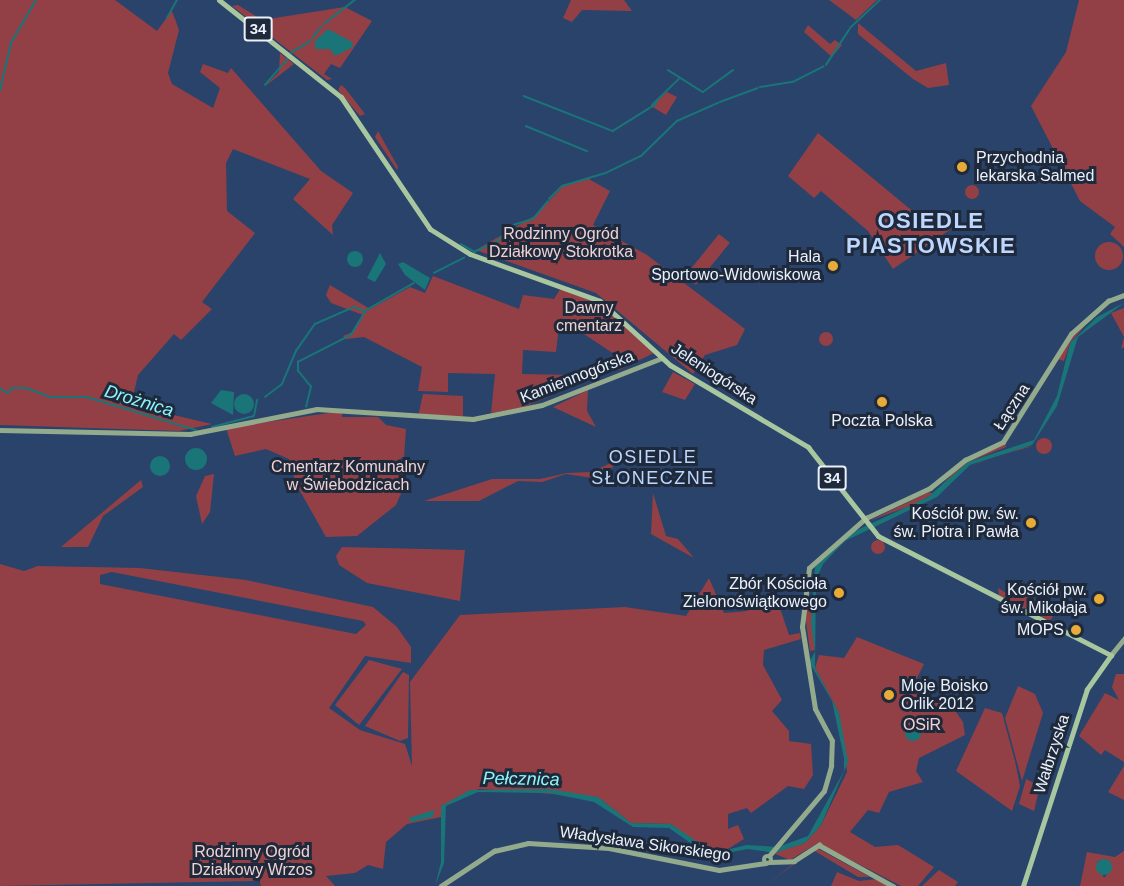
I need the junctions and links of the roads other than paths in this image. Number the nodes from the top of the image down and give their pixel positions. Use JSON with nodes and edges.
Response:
{"nodes":[{"id":1,"x":219,"y":0,"type":"edge"},
{"id":2,"x":1124,"y":295,"type":"edge"},
{"id":3,"x":654,"y":351,"type":"junction"},
{"id":4,"x":662,"y":358,"type":"junction"},
{"id":5,"x":651,"y":362,"type":"junction"},
{"id":6,"x":0,"y":430,"type":"edge"},
{"id":7,"x":865,"y":522,"type":"junction"},
{"id":8,"x":1124,"y":639,"type":"edge"},
{"id":9,"x":1111,"y":655,"type":"junction"},
{"id":10,"x":768,"y":859,"type":"junction"},
{"id":11,"x":441,"y":886,"type":"edge"},
{"id":12,"x":893,"y":886,"type":"edge"},
{"id":13,"x":1023,"y":886,"type":"edge"}],
"edges":[{"from":1,"to":3,"type":"main road","name":"Jeleniogórska","number":"34"},
{"from":2,"to":7,"type":"street","name":"Łączna"},
{"from":3,"to":4,"type":"main road","name":"Jeleniogórska","number":"34"},
{"from":3,"to":5,"type":"street"},
{"from":4,"to":5,"type":"street","name":"Kamiennogórska"},
{"from":4,"to":7,"type":"main road","name":"Jeleniogórska","number":"34"},
{"from":5,"to":6,"type":"street","name":"Kamiennogórska"},
{"from":7,"to":9,"type":"main road","number":"34"},
{"from":7,"to":10,"type":"street","name":"Łączna"},
{"from":8,"to":9,"type":"street","name":"Wałbrzyska"},
{"from":9,"to":13,"type":"main road","name":"Wałbrzyska"},
{"from":10,"to":11,"type":"street","name":"Władysława Sikorskiego"},
{"from":10,"to":12,"type":"street"}]}
